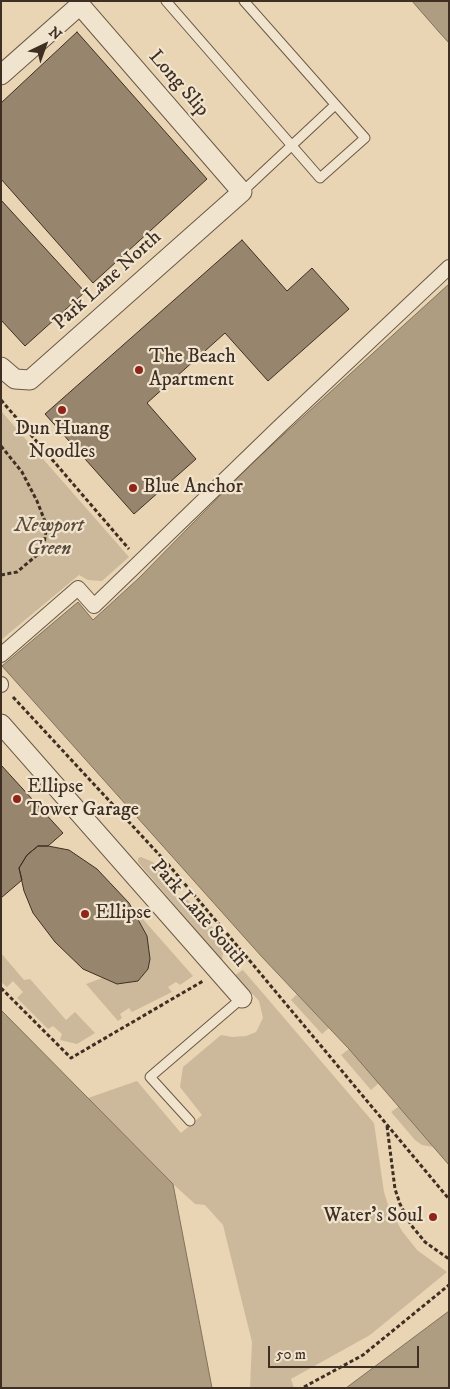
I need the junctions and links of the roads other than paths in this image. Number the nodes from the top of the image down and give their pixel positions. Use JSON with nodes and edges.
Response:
{"nodes":[{"id":1,"x":166,"y":1,"type":"edge"},
{"id":2,"x":244,"y":1,"type":"edge"},
{"id":3,"x":1,"y":75,"type":"edge"},
{"id":4,"x":335,"y":105,"type":"junction"},
{"id":5,"x":292,"y":146,"type":"junction"},
{"id":6,"x":242,"y":192,"type":"junction"},
{"id":7,"x":449,"y":267,"type":"edge"},
{"id":8,"x":1,"y":367,"type":"edge"},
{"id":9,"x":1,"y":655,"type":"edge"},
{"id":10,"x":1,"y":724,"type":"edge"},
{"id":11,"x":242,"y":998,"type":"joint"},
{"id":12,"x":190,"y":1121,"type":"dead end"}],
"edges":[{"from":1,"to":5,"type":"lane"},
{"from":2,"to":4,"type":"lane"},
{"from":3,"to":6,"type":"street","name":"Long Slip"},
{"from":4,"to":5,"type":"lane"},
{"from":4,"to":5,"type":"lane"},
{"from":5,"to":6,"type":"lane"},
{"from":6,"to":8,"type":"street","name":"Park Lane North"},
{"from":7,"to":9,"type":"street"},
{"from":10,"to":11,"type":"street","name":"Park Lane South"},
{"from":11,"to":12,"type":"lane","name":"Park Lane South"}]}
